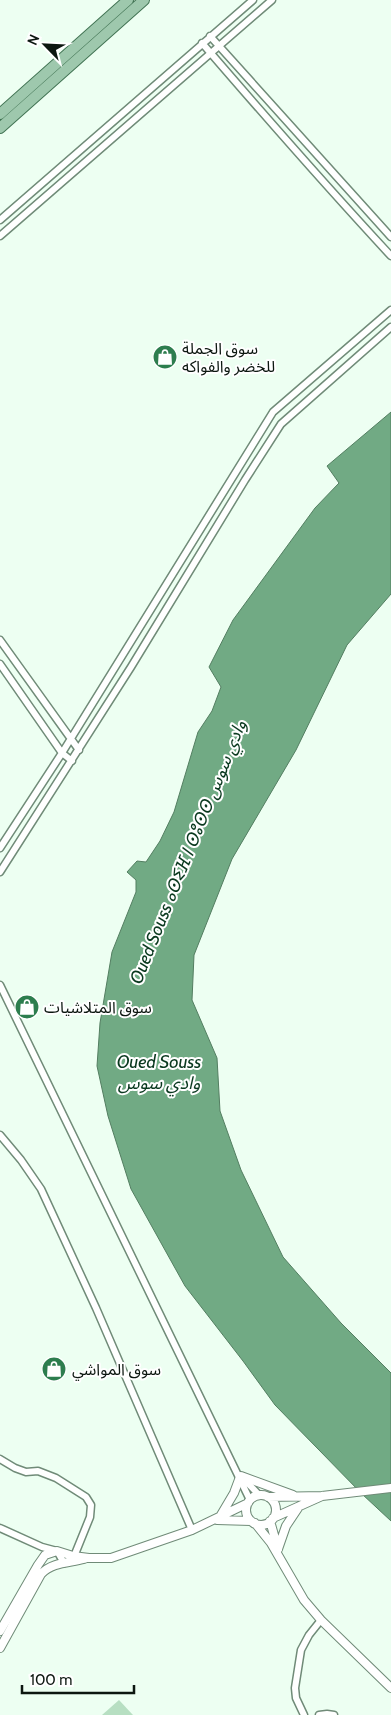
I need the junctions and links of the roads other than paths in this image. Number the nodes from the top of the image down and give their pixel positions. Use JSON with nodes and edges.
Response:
{"nodes":[{"id":1,"x":128,"y":0,"type":"edge"},
{"id":2,"x":144,"y":0,"type":"edge"},
{"id":3,"x":253,"y":0,"type":"edge"},
{"id":4,"x":272,"y":0,"type":"edge"},
{"id":5,"x":210,"y":36,"type":"junction"},
{"id":6,"x":202,"y":43,"type":"junction"},
{"id":7,"x":219,"y":45,"type":"junction"},
{"id":8,"x":210,"y":52,"type":"junction"},
{"id":9,"x":0,"y":114,"type":"edge"},
{"id":10,"x":0,"y":128,"type":"edge"},
{"id":11,"x":0,"y":220,"type":"edge"},
{"id":12,"x":0,"y":236,"type":"edge"},
{"id":13,"x":391,"y":237,"type":"edge"},
{"id":14,"x":391,"y":256,"type":"edge"},
{"id":15,"x":391,"y":310,"type":"edge"},
{"id":16,"x":391,"y":328,"type":"edge"},
{"id":17,"x":0,"y":640,"type":"edge"},
{"id":18,"x":0,"y":664,"type":"edge"},
{"id":19,"x":71,"y":739,"type":"junction"},
{"id":20,"x":79,"y":750,"type":"junction"},
{"id":21,"x":62,"y":752,"type":"junction"},
{"id":22,"x":72,"y":761,"type":"junction"},
{"id":23,"x":0,"y":848,"type":"edge"},
{"id":24,"x":0,"y":872,"type":"edge"},
{"id":25,"x":0,"y":985,"type":"edge"},
{"id":26,"x":0,"y":1135,"type":"edge"},
{"id":27,"x":0,"y":1459,"type":"edge"},
{"id":28,"x":239,"y":1475,"type":"junction"},
{"id":29,"x":391,"y":1488,"type":"edge"},
{"id":30,"x":264,"y":1496,"type":"junction"},
{"id":31,"x":322,"y":1496,"type":"junction"},
{"id":32,"x":298,"y":1497,"type":"junction"},
{"id":33,"x":249,"y":1502,"type":"junction"},
{"id":34,"x":298,"y":1508,"type":"junction"},
{"id":35,"x":217,"y":1519,"type":"junction"},
{"id":36,"x":272,"y":1520,"type":"junction"},
{"id":37,"x":253,"y":1522,"type":"junction"},
{"id":38,"x":0,"y":1528,"type":"edge"},
{"id":39,"x":192,"y":1530,"type":"junction"},
{"id":40,"x":42,"y":1547,"type":"junction"},
{"id":41,"x":278,"y":1549,"type":"junction"},
{"id":42,"x":57,"y":1551,"type":"junction"},
{"id":43,"x":46,"y":1555,"type":"junction"},
{"id":44,"x":70,"y":1561,"type":"junction"},
{"id":45,"x":282,"y":1563,"type":"junction"},
{"id":46,"x":51,"y":1566,"type":"junction"},
{"id":47,"x":321,"y":1620,"type":"junction"},
{"id":48,"x":0,"y":1631,"type":"edge"},
{"id":49,"x":0,"y":1648,"type":"edge"},
{"id":50,"x":391,"y":1688,"type":"edge"},
{"id":51,"x":304,"y":1715,"type":"edge"},
{"id":52,"x":319,"y":1715,"type":"edge"},
{"id":53,"x":334,"y":1715,"type":"edge"}],
"edges":[{"from":1,"to":9,"type":"main road"},
{"from":2,"to":10,"type":"main road"},
{"from":3,"to":5,"type":"street"},
{"from":4,"to":7,"type":"street"},
{"from":5,"to":6,"type":"street"},
{"from":5,"to":7,"type":"street"},
{"from":6,"to":8,"type":"street"},
{"from":6,"to":11,"type":"street"},
{"from":7,"to":8,"type":"street"},
{"from":7,"to":13,"type":"street"},
{"from":8,"to":12,"type":"street"},
{"from":8,"to":14,"type":"street"},
{"from":15,"to":19,"type":"street"},
{"from":16,"to":20,"type":"street"},
{"from":17,"to":19,"type":"street"},
{"from":18,"to":21,"type":"street"},
{"from":19,"to":20,"type":"street"},
{"from":19,"to":21,"type":"street"},
{"from":20,"to":22,"type":"street"},
{"from":21,"to":22,"type":"street"},
{"from":21,"to":23,"type":"street"},
{"from":22,"to":24,"type":"street"},
{"from":25,"to":28,"type":"street"},
{"from":26,"to":39,"type":"street"},
{"from":27,"to":44,"type":"street"},
{"from":28,"to":30,"type":"street"},
{"from":28,"to":32,"type":"street"},
{"from":28,"to":33,"type":"street"},
{"from":28,"to":35,"type":"street"},
{"from":29,"to":31,"type":"street"},
{"from":30,"to":32,"type":"street"},
{"from":30,"to":33,"type":"street"},
{"from":30,"to":36,"type":"street"},
{"from":31,"to":32,"type":"street"},
{"from":31,"to":34,"type":"street"},
{"from":33,"to":35,"type":"street"},
{"from":33,"to":37,"type":"street"},
{"from":34,"to":36,"type":"street"},
{"from":34,"to":41,"type":"street"},
{"from":35,"to":37,"type":"street"},
{"from":35,"to":39,"type":"street"},
{"from":36,"to":37,"type":"street"},
{"from":36,"to":41,"type":"street"},
{"from":37,"to":45,"type":"street"},
{"from":38,"to":40,"type":"street"},
{"from":39,"to":44,"type":"street"},
{"from":40,"to":42,"type":"street"},
{"from":40,"to":43,"type":"street"},
{"from":41,"to":45,"type":"street"},
{"from":42,"to":43,"type":"street"},
{"from":42,"to":44,"type":"street"},
{"from":43,"to":46,"type":"street"},
{"from":43,"to":48,"type":"street"},
{"from":44,"to":46,"type":"street"},
{"from":45,"to":47,"type":"street"},
{"from":46,"to":49,"type":"street"},
{"from":47,"to":50,"type":"street"},
{"from":47,"to":51,"type":"street"},
{"from":52,"to":53,"type":"street"}]}
